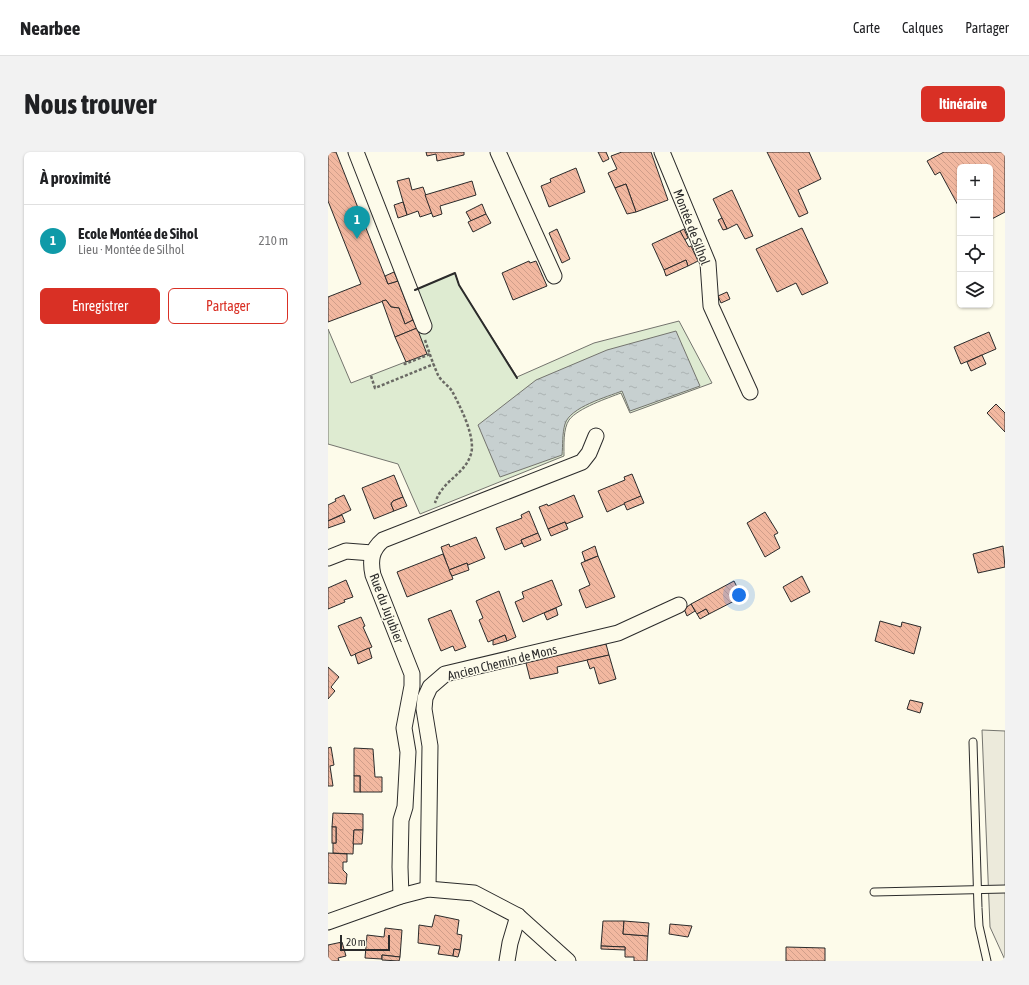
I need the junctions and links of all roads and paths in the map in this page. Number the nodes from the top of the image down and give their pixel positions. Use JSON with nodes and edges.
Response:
{"nodes":[{"id":1,"x":356,"y":152,"type":"edge"},
{"id":2,"x":498,"y":152,"type":"edge"},
{"id":3,"x":662,"y":152,"type":"edge"},
{"id":4,"x":554,"y":276,"type":"dead end"},
{"id":5,"x":424,"y":326,"type":"joint"},
{"id":6,"x":430,"y":354,"type":"junction"},
{"id":7,"x":404,"y":363,"type":"dead end"},
{"id":8,"x":434,"y":364,"type":"junction"},
{"id":9,"x":371,"y":376,"type":"dead end"},
{"id":10,"x":750,"y":392,"type":"dead end"},
{"id":11,"x":596,"y":436,"type":"dead end"},
{"id":12,"x":430,"y":522,"type":"junction"},
{"id":13,"x":372,"y":553,"type":"junction"},
{"id":14,"x":328,"y":558,"type":"edge"},
{"id":15,"x":679,"y":605,"type":"dead end"},
{"id":16,"x":973,"y":742,"type":"dead end"},
{"id":17,"x":428,"y":889,"type":"junction"},
{"id":18,"x":1005,"y":889,"type":"edge"},
{"id":19,"x":977,"y":890,"type":"junction"},
{"id":20,"x":874,"y":892,"type":"dead end"},
{"id":21,"x":401,"y":896,"type":"junction"},
{"id":22,"x":518,"y":916,"type":"junction"},
{"id":23,"x":328,"y":922,"type":"edge"},
{"id":24,"x":507,"y":961,"type":"edge"},
{"id":25,"x":568,"y":961,"type":"edge"},
{"id":26,"x":987,"y":961,"type":"edge"}],
"edges":[{"from":1,"to":5,"type":"street"},
{"from":2,"to":4,"type":"street"},
{"from":3,"to":10,"type":"street","name":"Montée de Silhol"},
{"from":5,"to":6,"type":"path"},
{"from":6,"to":7,"type":"path"},
{"from":6,"to":8,"type":"path"},
{"from":8,"to":9,"type":"path"},
{"from":8,"to":12,"type":"path"},
{"from":11,"to":12,"type":"street"},
{"from":12,"to":13,"type":"street"},
{"from":13,"to":14,"type":"street"},
{"from":13,"to":21,"type":"street","name":"Rue du Jujubier"},
{"from":15,"to":17,"type":"street","name":"Ancien Chemin de Mons"},
{"from":16,"to":19,"type":"lane"},
{"from":17,"to":21,"type":"street"},
{"from":17,"to":22,"type":"street"},
{"from":18,"to":19,"type":"lane"},
{"from":19,"to":20,"type":"lane"},
{"from":19,"to":26,"type":"lane"},
{"from":21,"to":23,"type":"street"},
{"from":22,"to":24,"type":"street"},
{"from":22,"to":25,"type":"street"}]}
